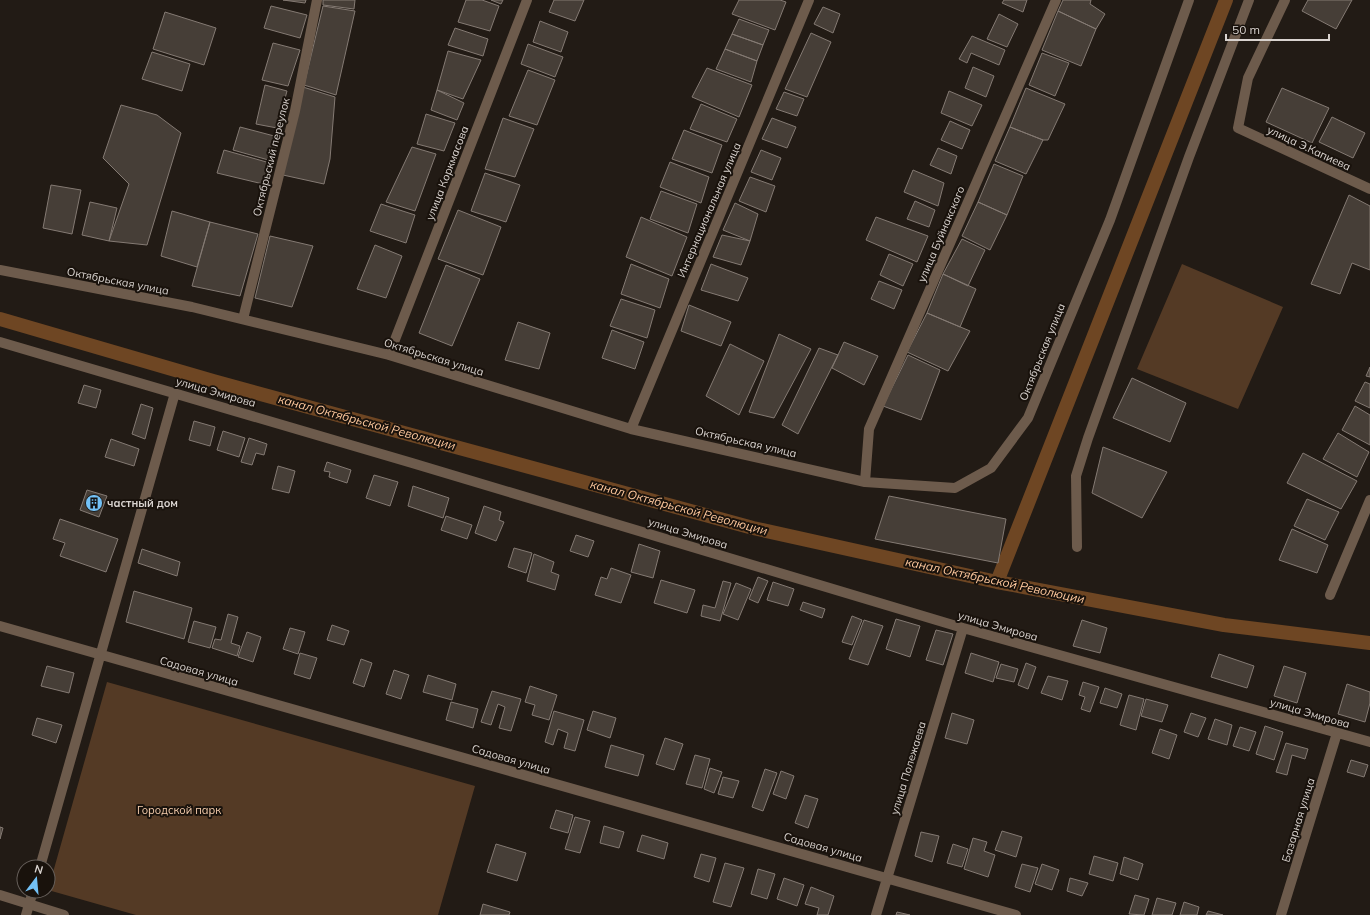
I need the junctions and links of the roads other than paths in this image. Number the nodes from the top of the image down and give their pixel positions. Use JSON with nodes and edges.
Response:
{"nodes":[{"id":1,"x":317,"y":0,"type":"edge"},
{"id":2,"x":528,"y":0,"type":"edge"},
{"id":3,"x":809,"y":0,"type":"edge"},
{"id":4,"x":1056,"y":0,"type":"edge"},
{"id":5,"x":1189,"y":0,"type":"edge"},
{"id":6,"x":1249,"y":0,"type":"edge"},
{"id":7,"x":1285,"y":0,"type":"edge"},
{"id":8,"x":1370,"y":189,"type":"edge"},
{"id":9,"x":0,"y":270,"type":"edge"},
{"id":10,"x":243,"y":318,"type":"junction"},
{"id":11,"x":0,"y":342,"type":"edge"},
{"id":12,"x":389,"y":355,"type":"junction"},
{"id":13,"x":174,"y":393,"type":"junction"},
{"id":14,"x":631,"y":429,"type":"junction"},
{"id":15,"x":865,"y":482,"type":"junction"},
{"id":16,"x":1370,"y":500,"type":"edge"},
{"id":17,"x":1077,"y":547,"type":"dead end"},
{"id":18,"x":1330,"y":595,"type":"dead end"},
{"id":19,"x":0,"y":626,"type":"edge"},
{"id":20,"x":963,"y":628,"type":"junction"},
{"id":21,"x":100,"y":655,"type":"junction"},
{"id":22,"x":1337,"y":733,"type":"junction"},
{"id":23,"x":1370,"y":742,"type":"edge"},
{"id":24,"x":42,"y":859,"type":"edge"},
{"id":25,"x":888,"y":878,"type":"junction"},
{"id":26,"x":0,"y":895,"type":"edge"},
{"id":27,"x":31,"y":899,"type":"edge"},
{"id":28,"x":30,"y":904,"type":"junction"},
{"id":29,"x":26,"y":915,"type":"edge"},
{"id":30,"x":64,"y":915,"type":"edge"},
{"id":31,"x":876,"y":915,"type":"edge"},
{"id":32,"x":1016,"y":915,"type":"edge"},
{"id":33,"x":1281,"y":915,"type":"edge"}],
"edges":[{"from":1,"to":10,"type":"street","name":"Октябрьский переулок"},
{"from":2,"to":12,"type":"street","name":"улица Коркмасова"},
{"from":3,"to":14,"type":"street","name":"Интернациональная улица"},
{"from":4,"to":15,"type":"street","name":"улица Буйнакского"},
{"from":5,"to":15,"type":"street","name":"Октябрьская улица"},
{"from":6,"to":17,"type":"street"},
{"from":7,"to":8,"type":"street","name":"улица Э.Капиева"},
{"from":9,"to":10,"type":"street","name":"Октябрьская улица"},
{"from":10,"to":12,"type":"street","name":"Октябрьская улица"},
{"from":11,"to":13,"type":"street","name":"улица Эмирова"},
{"from":12,"to":14,"type":"street","name":"Октябрьская улица"},
{"from":13,"to":20,"type":"street","name":"улица Эмирова"},
{"from":13,"to":21,"type":"street"},
{"from":14,"to":15,"type":"street","name":"Октябрьская улица"},
{"from":16,"to":18,"type":"street"},
{"from":19,"to":21,"type":"street","name":"Садовая улица"},
{"from":20,"to":22,"type":"street","name":"улица Эмирова"},
{"from":20,"to":25,"type":"street","name":"улица Полежаева"},
{"from":21,"to":24,"type":"street"},
{"from":21,"to":25,"type":"street","name":"Садовая улица"},
{"from":22,"to":23,"type":"street","name":"улица Эмирова"},
{"from":22,"to":33,"type":"street","name":"Базарная улица"},
{"from":25,"to":31,"type":"street","name":"улица Полежаева"},
{"from":25,"to":32,"type":"street","name":"Садовая улица"},
{"from":26,"to":28,"type":"street"},
{"from":27,"to":28,"type":"street"},
{"from":28,"to":29,"type":"street"},
{"from":28,"to":30,"type":"street"}]}
